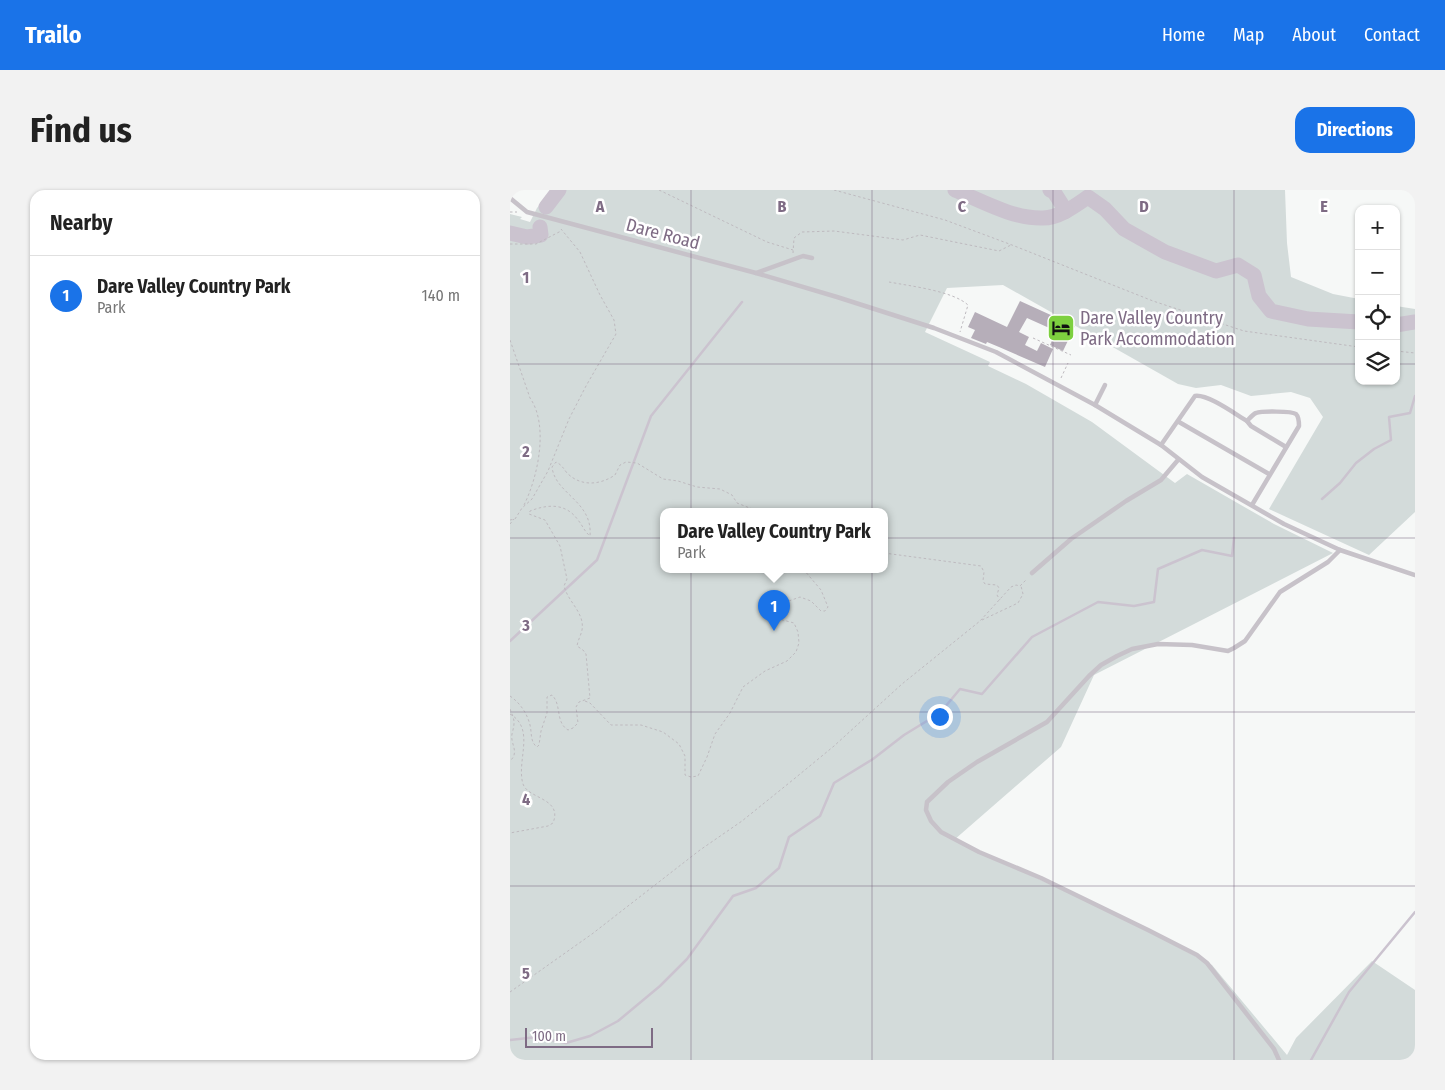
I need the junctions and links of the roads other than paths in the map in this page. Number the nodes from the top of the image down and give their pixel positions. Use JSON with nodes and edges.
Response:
{"nodes":[{"id":1,"x":510,"y":198,"type":"edge"},
{"id":2,"x":812,"y":258,"type":"dead end"},
{"id":3,"x":756,"y":273,"type":"junction"},
{"id":4,"x":1105,"y":385,"type":"dead end"},
{"id":5,"x":1095,"y":405,"type":"junction"},
{"id":6,"x":1247,"y":421,"type":"junction"},
{"id":7,"x":1179,"y":422,"type":"junction"},
{"id":8,"x":1161,"y":445,"type":"junction"},
{"id":9,"x":1286,"y":447,"type":"junction"},
{"id":10,"x":1178,"y":460,"type":"junction"},
{"id":11,"x":1269,"y":474,"type":"junction"},
{"id":12,"x":1252,"y":505,"type":"junction"},
{"id":13,"x":1340,"y":550,"type":"junction"},
{"id":14,"x":1032,"y":573,"type":"road end"},
{"id":15,"x":1415,"y":575,"type":"edge"},
{"id":16,"x":1279,"y":1060,"type":"edge"}],
"edges":[{"from":1,"to":3,"type":"lane","name":"Dare Road"},
{"from":2,"to":3,"type":"lane"},
{"from":3,"to":5,"type":"lane","name":"Dare Road"},
{"from":4,"to":5,"type":"lane"},
{"from":5,"to":8,"type":"lane","name":"Dare Road"},
{"from":6,"to":7,"type":"lane"},
{"from":6,"to":9,"type":"lane"},
{"from":6,"to":9,"type":"lane"},
{"from":7,"to":8,"type":"lane"},
{"from":7,"to":11,"type":"lane"},
{"from":8,"to":10,"type":"lane","name":"Dare Road"},
{"from":9,"to":11,"type":"lane"},
{"from":10,"to":12,"type":"lane","name":"Dare Road"},
{"from":10,"to":14,"type":"lane"},
{"from":11,"to":12,"type":"lane"},
{"from":12,"to":13,"type":"lane","name":"Dare Road"},
{"from":13,"to":15,"type":"lane","name":"Dare Road"},
{"from":13,"to":16,"type":"lane"}]}
